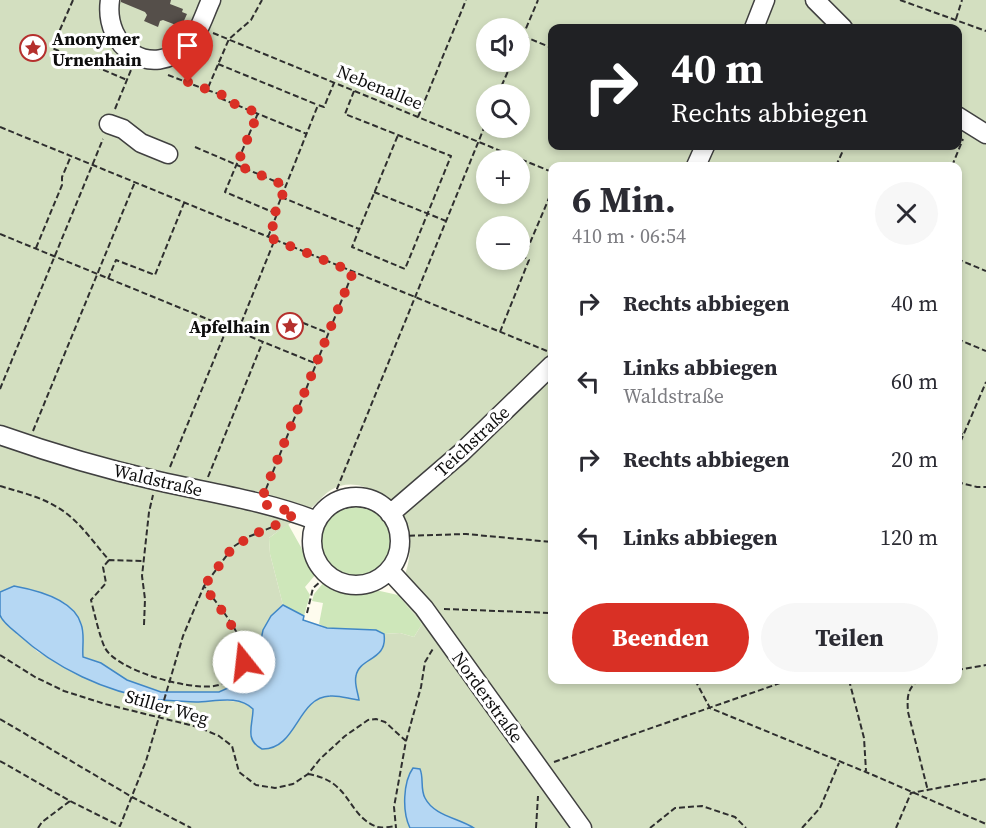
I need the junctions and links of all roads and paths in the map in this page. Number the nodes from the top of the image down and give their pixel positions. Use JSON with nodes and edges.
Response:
{"nodes":[{"id":1,"x":73,"y":0,"type":"edge"},
{"id":2,"x":110,"y":0,"type":"edge"},
{"id":3,"x":211,"y":0,"type":"edge"},
{"id":4,"x":262,"y":0,"type":"edge"},
{"id":5,"x":466,"y":0,"type":"edge"},
{"id":6,"x":538,"y":0,"type":"edge"},
{"id":7,"x":765,"y":0,"type":"edge"},
{"id":8,"x":815,"y":0,"type":"edge"},
{"id":9,"x":900,"y":0,"type":"edge"},
{"id":10,"x":962,"y":0,"type":"edge"},
{"id":11,"x":530,"y":19,"type":"edge"},
{"id":12,"x":956,"y":19,"type":"junction"},
{"id":13,"x":756,"y":24,"type":"edge"},
{"id":14,"x":839,"y":24,"type":"edge"},
{"id":15,"x":199,"y":27,"type":"junction"},
{"id":16,"x":986,"y":31,"type":"edge"},
{"id":17,"x":229,"y":39,"type":"junction"},
{"id":18,"x":530,"y":39,"type":"edge"},
{"id":19,"x":548,"y":46,"type":"edge"},
{"id":20,"x":137,"y":55,"type":"junction"},
{"id":21,"x":162,"y":58,"type":"junction"},
{"id":22,"x":218,"y":64,"type":"junction"},
{"id":23,"x":127,"y":80,"type":"junction"},
{"id":24,"x":334,"y":83,"type":"junction"},
{"id":25,"x":207,"y":90,"type":"junction"},
{"id":26,"x":354,"y":91,"type":"junction"},
{"id":27,"x":318,"y":105,"type":"junction"},
{"id":28,"x":258,"y":113,"type":"junction"},
{"id":29,"x":418,"y":117,"type":"junction"},
{"id":30,"x":963,"y":120,"type":"edge"},
{"id":31,"x":109,"y":124,"type":"junction"},
{"id":32,"x":0,"y":127,"type":"edge"},
{"id":33,"x":307,"y":134,"type":"junction"},
{"id":34,"x":986,"y":134,"type":"edge"},
{"id":35,"x":398,"y":135,"type":"junction"},
{"id":36,"x":479,"y":138,"type":"edge"},
{"id":37,"x":478,"y":141,"type":"junction"},
{"id":38,"x":195,"y":147,"type":"dead end"},
{"id":39,"x":168,"y":154,"type":"dead end"},
{"id":40,"x":71,"y":156,"type":"junction"},
{"id":41,"x":93,"y":165,"type":"junction"},
{"id":42,"x":237,"y":165,"type":"junction"},
{"id":43,"x":548,"y":170,"type":"edge"},
{"id":44,"x":135,"y":182,"type":"junction"},
{"id":45,"x":286,"y":186,"type":"junction"},
{"id":46,"x":374,"y":192,"type":"junction"},
{"id":47,"x":281,"y":197,"type":"junction"},
{"id":48,"x":548,"y":200,"type":"edge"},
{"id":49,"x":184,"y":202,"type":"junction"},
{"id":50,"x":275,"y":213,"type":"junction"},
{"id":51,"x":427,"y":214,"type":"junction"},
{"id":52,"x":446,"y":221,"type":"junction"},
{"id":53,"x":359,"y":229,"type":"junction"},
{"id":54,"x":0,"y":234,"type":"edge"},
{"id":55,"x":268,"y":237,"type":"junction"},
{"id":56,"x":275,"y":239,"type":"junction"},
{"id":57,"x":36,"y":248,"type":"junction"},
{"id":58,"x":55,"y":256,"type":"junction"},
{"id":59,"x":962,"y":261,"type":"edge"},
{"id":60,"x":986,"y":271,"type":"edge"},
{"id":61,"x":353,"y":272,"type":"junction"},
{"id":62,"x":96,"y":275,"type":"junction"},
{"id":63,"x":108,"y":279,"type":"junction"},
{"id":64,"x":416,"y":297,"type":"junction"},
{"id":65,"x":286,"y":316,"type":"dead end"},
{"id":66,"x":227,"y":328,"type":"junction"},
{"id":67,"x":237,"y":331,"type":"junction"},
{"id":68,"x":500,"y":332,"type":"junction"},
{"id":69,"x":329,"y":333,"type":"junction"},
{"id":70,"x":962,"y":341,"type":"edge"},
{"id":71,"x":263,"y":342,"type":"junction"},
{"id":72,"x":548,"y":351,"type":"edge"},
{"id":73,"x":986,"y":351,"type":"edge"},
{"id":74,"x":317,"y":364,"type":"junction"},
{"id":75,"x":548,"y":369,"type":"edge"},
{"id":76,"x":986,"y":382,"type":"edge"},
{"id":77,"x":0,"y":389,"type":"edge"},
{"id":78,"x":0,"y":435,"type":"edge"},
{"id":79,"x":963,"y":435,"type":"edge"},
{"id":80,"x":27,"y":445,"type":"junction"},
{"id":81,"x":161,"y":481,"type":"junction"},
{"id":82,"x":962,"y":483,"type":"edge"},
{"id":83,"x":0,"y":486,"type":"edge"},
{"id":84,"x":986,"y":487,"type":"edge"},
{"id":85,"x":202,"y":490,"type":"junction"},
{"id":86,"x":260,"y":503,"type":"junction"},
{"id":87,"x":330,"y":506,"type":"junction"},
{"id":88,"x":296,"y":513,"type":"junction"},
{"id":89,"x":390,"y":514,"type":"junction"},
{"id":90,"x":317,"y":521,"type":"junction"},
{"id":91,"x":400,"y":536,"type":"junction"},
{"id":92,"x":548,"y":542,"type":"edge"},
{"id":93,"x":109,"y":560,"type":"junction"},
{"id":94,"x":144,"y":561,"type":"junction"},
{"id":95,"x":389,"y":570,"type":"junction"},
{"id":96,"x":327,"y":575,"type":"junction"},
{"id":97,"x":204,"y":586,"type":"junction"},
{"id":98,"x":424,"y":608,"type":"junction"},
{"id":99,"x":307,"y":613,"type":"dead end"},
{"id":100,"x":548,"y":613,"type":"edge"},
{"id":101,"x":144,"y":625,"type":"dead end"},
{"id":102,"x":442,"y":635,"type":"junction"},
{"id":103,"x":0,"y":655,"type":"edge"},
{"id":104,"x":986,"y":665,"type":"edge"},
{"id":105,"x":962,"y":669,"type":"edge"},
{"id":106,"x":170,"y":682,"type":"junction"},
{"id":107,"x":697,"y":684,"type":"edge"},
{"id":108,"x":778,"y":684,"type":"edge"},
{"id":109,"x":850,"y":684,"type":"edge"},
{"id":110,"x":914,"y":684,"type":"edge"},
{"id":111,"x":710,"y":708,"type":"junction"},
{"id":112,"x":159,"y":718,"type":"junction"},
{"id":113,"x":0,"y":719,"type":"edge"},
{"id":114,"x":406,"y":741,"type":"junction"},
{"id":115,"x":0,"y":761,"type":"edge"},
{"id":116,"x":839,"y":762,"type":"junction"},
{"id":117,"x":542,"y":772,"type":"junction"},
{"id":118,"x":866,"y":772,"type":"junction"},
{"id":119,"x":308,"y":774,"type":"junction"},
{"id":120,"x":986,"y":779,"type":"edge"},
{"id":121,"x":928,"y":790,"type":"junction"},
{"id":122,"x":911,"y":793,"type":"junction"},
{"id":123,"x":132,"y":797,"type":"junction"},
{"id":124,"x":70,"y":801,"type":"junction"},
{"id":125,"x":986,"y":824,"type":"edge"},
{"id":126,"x":120,"y":827,"type":"edge"},
{"id":127,"x":396,"y":827,"type":"edge"},
{"id":128,"x":39,"y":828,"type":"edge"},
{"id":129,"x":191,"y":828,"type":"edge"},
{"id":130,"x":536,"y":828,"type":"edge"},
{"id":131,"x":582,"y":828,"type":"edge"},
{"id":132,"x":650,"y":828,"type":"edge"},
{"id":133,"x":746,"y":828,"type":"edge"},
{"id":134,"x":802,"y":828,"type":"edge"},
{"id":135,"x":896,"y":828,"type":"edge"}],
"edges":[{"from":1,"to":23,"type":"path"},
{"from":2,"to":20,"type":"street"},
{"from":3,"to":15,"type":"street"},
{"from":4,"to":17,"type":"path"},
{"from":5,"to":29,"type":"path"},
{"from":6,"to":11,"type":"path"},
{"from":7,"to":13,"type":"street"},
{"from":8,"to":14,"type":"street"},
{"from":9,"to":12,"type":"path"},
{"from":10,"to":12,"type":"path"},
{"from":12,"to":16,"type":"path"},
{"from":15,"to":17,"type":"path","name":"Nebenallee"},
{"from":15,"to":21,"type":"street"},
{"from":17,"to":22,"type":"path"},
{"from":17,"to":24,"type":"path","name":"Nebenallee"},
{"from":18,"to":19,"type":"path"},
{"from":20,"to":21,"type":"street"},
{"from":20,"to":23,"type":"path"},
{"from":21,"to":25,"type":"path"},
{"from":22,"to":25,"type":"path"},
{"from":22,"to":27,"type":"path"},
{"from":23,"to":31,"type":"path"},
{"from":24,"to":26,"type":"path","name":"Nebenallee"},
{"from":24,"to":27,"type":"path"},
{"from":25,"to":28,"type":"path"},
{"from":26,"to":29,"type":"path","name":"Nebenallee"},
{"from":26,"to":35,"type":"path"},
{"from":27,"to":33,"type":"path"},
{"from":28,"to":33,"type":"path"},
{"from":28,"to":42,"type":"path"},
{"from":29,"to":37,"type":"path","name":"Nebenallee"},
{"from":30,"to":34,"type":"street"},
{"from":31,"to":39,"type":"street"},
{"from":31,"to":41,"type":"path"},
{"from":32,"to":40,"type":"path"},
{"from":33,"to":45,"type":"path"},
{"from":35,"to":46,"type":"path"},
{"from":35,"to":51,"type":"path"},
{"from":36,"to":37,"type":"path"},
{"from":37,"to":43,"type":"path","name":"Nebenallee"},
{"from":37,"to":52,"type":"path"},
{"from":38,"to":42,"type":"path"},
{"from":40,"to":41,"type":"path"},
{"from":40,"to":57,"type":"path"},
{"from":41,"to":44,"type":"path"},
{"from":41,"to":58,"type":"path"},
{"from":42,"to":45,"type":"path"},
{"from":42,"to":50,"type":"path"},
{"from":44,"to":49,"type":"path"},
{"from":44,"to":62,"type":"path"},
{"from":45,"to":47,"type":"path"},
{"from":46,"to":51,"type":"path"},
{"from":46,"to":53,"type":"path"},
{"from":47,"to":50,"type":"path"},
{"from":47,"to":53,"type":"path"},
{"from":48,"to":68,"type":"path"},
{"from":49,"to":55,"type":"path"},
{"from":49,"to":63,"type":"path"},
{"from":50,"to":55,"type":"path"},
{"from":51,"to":52,"type":"path"},
{"from":51,"to":53,"type":"path"},
{"from":52,"to":64,"type":"path"},
{"from":54,"to":57,"type":"path"},
{"from":55,"to":56,"type":"path"},
{"from":56,"to":61,"type":"path"},
{"from":56,"to":67,"type":"path"},
{"from":57,"to":58,"type":"path"},
{"from":58,"to":62,"type":"path"},
{"from":58,"to":77,"type":"path"},
{"from":59,"to":60,"type":"path"},
{"from":61,"to":64,"type":"path"},
{"from":61,"to":69,"type":"path"},
{"from":62,"to":63,"type":"path"},
{"from":62,"to":80,"type":"path"},
{"from":63,"to":66,"type":"path"},
{"from":64,"to":68,"type":"path"},
{"from":64,"to":87,"type":"path"},
{"from":65,"to":69,"type":"path"},
{"from":66,"to":67,"type":"path"},
{"from":66,"to":81,"type":"path"},
{"from":67,"to":71,"type":"path"},
{"from":68,"to":72,"type":"path"},
{"from":69,"to":74,"type":"path"},
{"from":70,"to":73,"type":"path"},
{"from":71,"to":74,"type":"path"},
{"from":71,"to":85,"type":"path"},
{"from":74,"to":86,"type":"path"},
{"from":75,"to":89,"type":"street","name":"Teichstraße"},
{"from":76,"to":79,"type":"path"},
{"from":78,"to":80,"type":"street","name":"Waldstraße"},
{"from":80,"to":81,"type":"street","name":"Waldstraße"},
{"from":81,"to":85,"type":"street","name":"Waldstraße"},
{"from":81,"to":94,"type":"path"},
{"from":82,"to":84,"type":"path"},
{"from":83,"to":93,"type":"path"},
{"from":85,"to":86,"type":"street","name":"Waldstraße"},
{"from":86,"to":88,"type":"street","name":"Waldstraße"},
{"from":87,"to":89,"type":"street"},
{"from":87,"to":90,"type":"street"},
{"from":88,"to":90,"type":"street","name":"Waldstraße"},
{"from":88,"to":97,"type":"path"},
{"from":89,"to":91,"type":"street"},
{"from":90,"to":96,"type":"street"},
{"from":91,"to":92,"type":"path"},
{"from":91,"to":95,"type":"street"},
{"from":93,"to":94,"type":"path"},
{"from":93,"to":106,"type":"path"},
{"from":94,"to":101,"type":"path"},
{"from":95,"to":96,"type":"street"},
{"from":95,"to":98,"type":"street","name":"Norderstraße"},
{"from":96,"to":99,"type":"path"},
{"from":97,"to":106,"type":"path"},
{"from":97,"to":106,"type":"path"},
{"from":98,"to":100,"type":"path"},
{"from":98,"to":102,"type":"street","name":"Norderstraße"},
{"from":102,"to":114,"type":"path"},
{"from":102,"to":117,"type":"street","name":"Norderstraße"},
{"from":103,"to":112,"type":"path","name":"Stiller Weg"},
{"from":104,"to":105,"type":"path"},
{"from":106,"to":112,"type":"path"},
{"from":107,"to":111,"type":"path"},
{"from":108,"to":111,"type":"path"},
{"from":109,"to":118,"type":"path"},
{"from":110,"to":121,"type":"path"},
{"from":111,"to":116,"type":"path"},
{"from":111,"to":117,"type":"path"},
{"from":112,"to":119,"type":"path","name":"Stiller Weg"},
{"from":112,"to":123,"type":"path"},
{"from":113,"to":123,"type":"path"},
{"from":114,"to":119,"type":"path","name":"Stiller Weg"},
{"from":114,"to":127,"type":"path"},
{"from":115,"to":124,"type":"path"},
{"from":116,"to":118,"type":"path"},
{"from":116,"to":134,"type":"path"},
{"from":117,"to":130,"type":"path"},
{"from":117,"to":131,"type":"street","name":"Norderstraße"},
{"from":118,"to":122,"type":"path"},
{"from":119,"to":127,"type":"path"},
{"from":120,"to":121,"type":"path"},
{"from":121,"to":122,"type":"path"},
{"from":122,"to":125,"type":"path"},
{"from":122,"to":135,"type":"path"},
{"from":123,"to":126,"type":"path"},
{"from":123,"to":129,"type":"path"},
{"from":124,"to":126,"type":"path"},
{"from":124,"to":128,"type":"path"},
{"from":132,"to":133,"type":"path"}]}
